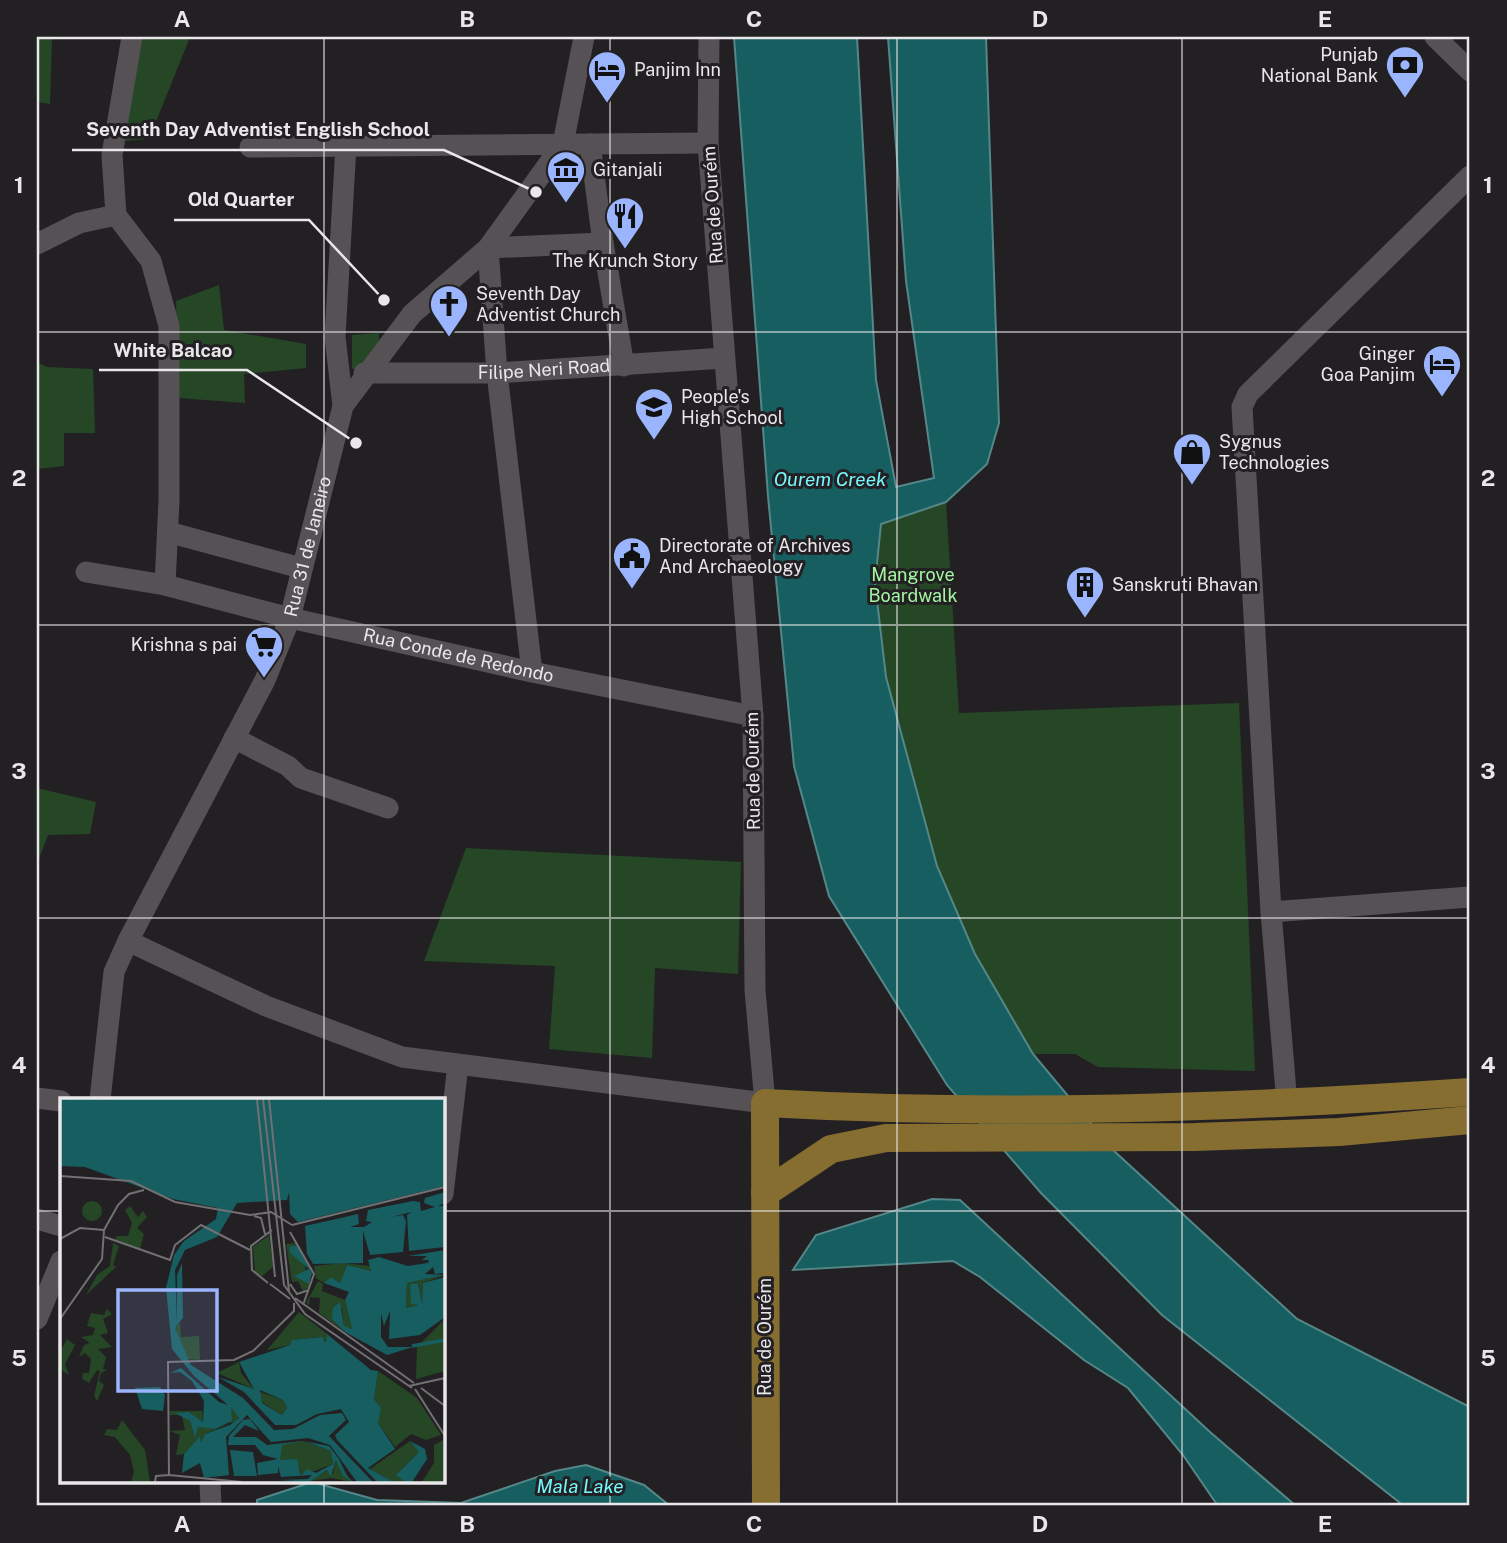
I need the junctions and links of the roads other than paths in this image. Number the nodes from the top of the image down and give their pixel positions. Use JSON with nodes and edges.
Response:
{"nodes":[{"id":1,"x":132,"y":37,"type":"edge"},
{"id":2,"x":584,"y":37,"type":"edge"},
{"id":3,"x":709,"y":37,"type":"edge"},
{"id":4,"x":1435,"y":37,"type":"edge"},
{"id":5,"x":1470,"y":71,"type":"edge"},
{"id":6,"x":708,"y":143,"type":"junction"},
{"id":7,"x":590,"y":144,"type":"junction"},
{"id":8,"x":346,"y":145,"type":"junction"},
{"id":9,"x":563,"y":145,"type":"junction"},
{"id":10,"x":250,"y":147,"type":"dead end"},
{"id":11,"x":1470,"y":176,"type":"edge"},
{"id":12,"x":116,"y":215,"type":"junction"},
{"id":13,"x":603,"y":243,"type":"junction"},
{"id":14,"x":37,"y":244,"type":"edge"},
{"id":15,"x":488,"y":248,"type":"junction"},
{"id":16,"x":724,"y":358,"type":"junction"},
{"id":17,"x":624,"y":366,"type":"junction"},
{"id":18,"x":365,"y":373,"type":"junction"},
{"id":19,"x":497,"y":373,"type":"junction"},
{"id":20,"x":343,"y":406,"type":"junction"},
{"id":21,"x":168,"y":532,"type":"junction"},
{"id":22,"x":301,"y":568,"type":"junction"},
{"id":23,"x":86,"y":572,"type":"dead end"},
{"id":24,"x":165,"y":585,"type":"junction"},
{"id":25,"x":290,"y":618,"type":"junction"},
{"id":26,"x":532,"y":672,"type":"junction"},
{"id":27,"x":753,"y":716,"type":"junction"},
{"id":28,"x":234,"y":738,"type":"junction"},
{"id":29,"x":388,"y":808,"type":"dead end"},
{"id":30,"x":1470,"y":897,"type":"edge"},
{"id":31,"x":1271,"y":912,"type":"junction"},
{"id":32,"x":128,"y":941,"type":"junction"},
{"id":33,"x":458,"y":1065,"type":"junction"},
{"id":34,"x":1470,"y":1091,"type":"edge"},
{"id":35,"x":37,"y":1098,"type":"edge"},
{"id":36,"x":100,"y":1098,"type":"edge"},
{"id":37,"x":1378,"y":1098,"type":"junction"},
{"id":38,"x":60,"y":1101,"type":"edge"},
{"id":39,"x":765,"y":1103,"type":"junction"},
{"id":40,"x":1287,"y":1104,"type":"junction"},
{"id":41,"x":1470,"y":1120,"type":"edge"},
{"id":42,"x":1379,"y":1126,"type":"junction"},
{"id":43,"x":444,"y":1185,"type":"edge"},
{"id":44,"x":765,"y":1193,"type":"junction"},
{"id":45,"x":37,"y":1219,"type":"edge"},
{"id":46,"x":60,"y":1226,"type":"edge"},
{"id":47,"x":60,"y":1263,"type":"edge"},
{"id":48,"x":37,"y":1319,"type":"edge"},
{"id":49,"x":210,"y":1484,"type":"edge"},
{"id":50,"x":211,"y":1506,"type":"edge"},
{"id":51,"x":766,"y":1506,"type":"edge"}],
"edges":[{"from":1,"to":12,"type":"street"},
{"from":2,"to":9,"type":"street","name":"Rua 31 de Janeiro"},
{"from":3,"to":6,"type":"street","name":"Rua de Ourém"},
{"from":4,"to":5,"type":"street"},
{"from":6,"to":7,"type":"street"},
{"from":6,"to":16,"type":"street","name":"Rua de Ourém"},
{"from":7,"to":9,"type":"street"},
{"from":7,"to":13,"type":"street"},
{"from":8,"to":9,"type":"street"},
{"from":8,"to":10,"type":"street"},
{"from":8,"to":20,"type":"street"},
{"from":9,"to":15,"type":"street","name":"Rua 31 de Janeiro"},
{"from":11,"to":31,"type":"street"},
{"from":12,"to":14,"type":"street"},
{"from":12,"to":21,"type":"street"},
{"from":13,"to":15,"type":"street"},
{"from":13,"to":17,"type":"street"},
{"from":15,"to":18,"type":"street","name":"Rua 31 de Janeiro"},
{"from":15,"to":19,"type":"street"},
{"from":16,"to":17,"type":"street","name":"Filipe Neri Road"},
{"from":16,"to":27,"type":"street","name":"Rua de Ourém"},
{"from":17,"to":19,"type":"street","name":"Filipe Neri Road"},
{"from":18,"to":19,"type":"street","name":"Filipe Neri Road"},
{"from":18,"to":20,"type":"street","name":"Rua 31 de Janeiro"},
{"from":19,"to":26,"type":"street"},
{"from":20,"to":22,"type":"street","name":"Rua 31 de Janeiro"},
{"from":21,"to":22,"type":"street"},
{"from":21,"to":24,"type":"street"},
{"from":22,"to":25,"type":"street","name":"Rua 31 de Janeiro"},
{"from":23,"to":24,"type":"street","name":"Rua Conde de Redondo"},
{"from":24,"to":25,"type":"street","name":"Rua Conde de Redondo"},
{"from":25,"to":26,"type":"street","name":"Rua Conde de Redondo"},
{"from":25,"to":28,"type":"street","name":"Rua 31 de Janeiro"},
{"from":26,"to":27,"type":"street","name":"Rua Conde de Redondo"},
{"from":27,"to":39,"type":"street","name":"Rua de Ourém"},
{"from":28,"to":29,"type":"street"},
{"from":28,"to":32,"type":"street","name":"Rua 31 de Janeiro"},
{"from":30,"to":31,"type":"street"},
{"from":31,"to":40,"type":"street"},
{"from":32,"to":33,"type":"street"},
{"from":32,"to":36,"type":"street","name":"Rua 31 de Janeiro"},
{"from":33,"to":39,"type":"street"},
{"from":33,"to":43,"type":"street"},
{"from":34,"to":37,"type":"main road"},
{"from":35,"to":38,"type":"street"},
{"from":37,"to":40,"type":"main road"},
{"from":37,"to":42,"type":"main road"},
{"from":39,"to":40,"type":"main road"},
{"from":39,"to":44,"type":"main road","name":"Rua de Ourém"},
{"from":41,"to":42,"type":"main road"},
{"from":42,"to":44,"type":"main road"},
{"from":44,"to":51,"type":"main road","name":"Rua de Ourém"},
{"from":45,"to":46,"type":"street"},
{"from":47,"to":48,"type":"street"},
{"from":49,"to":50,"type":"street"}]}
